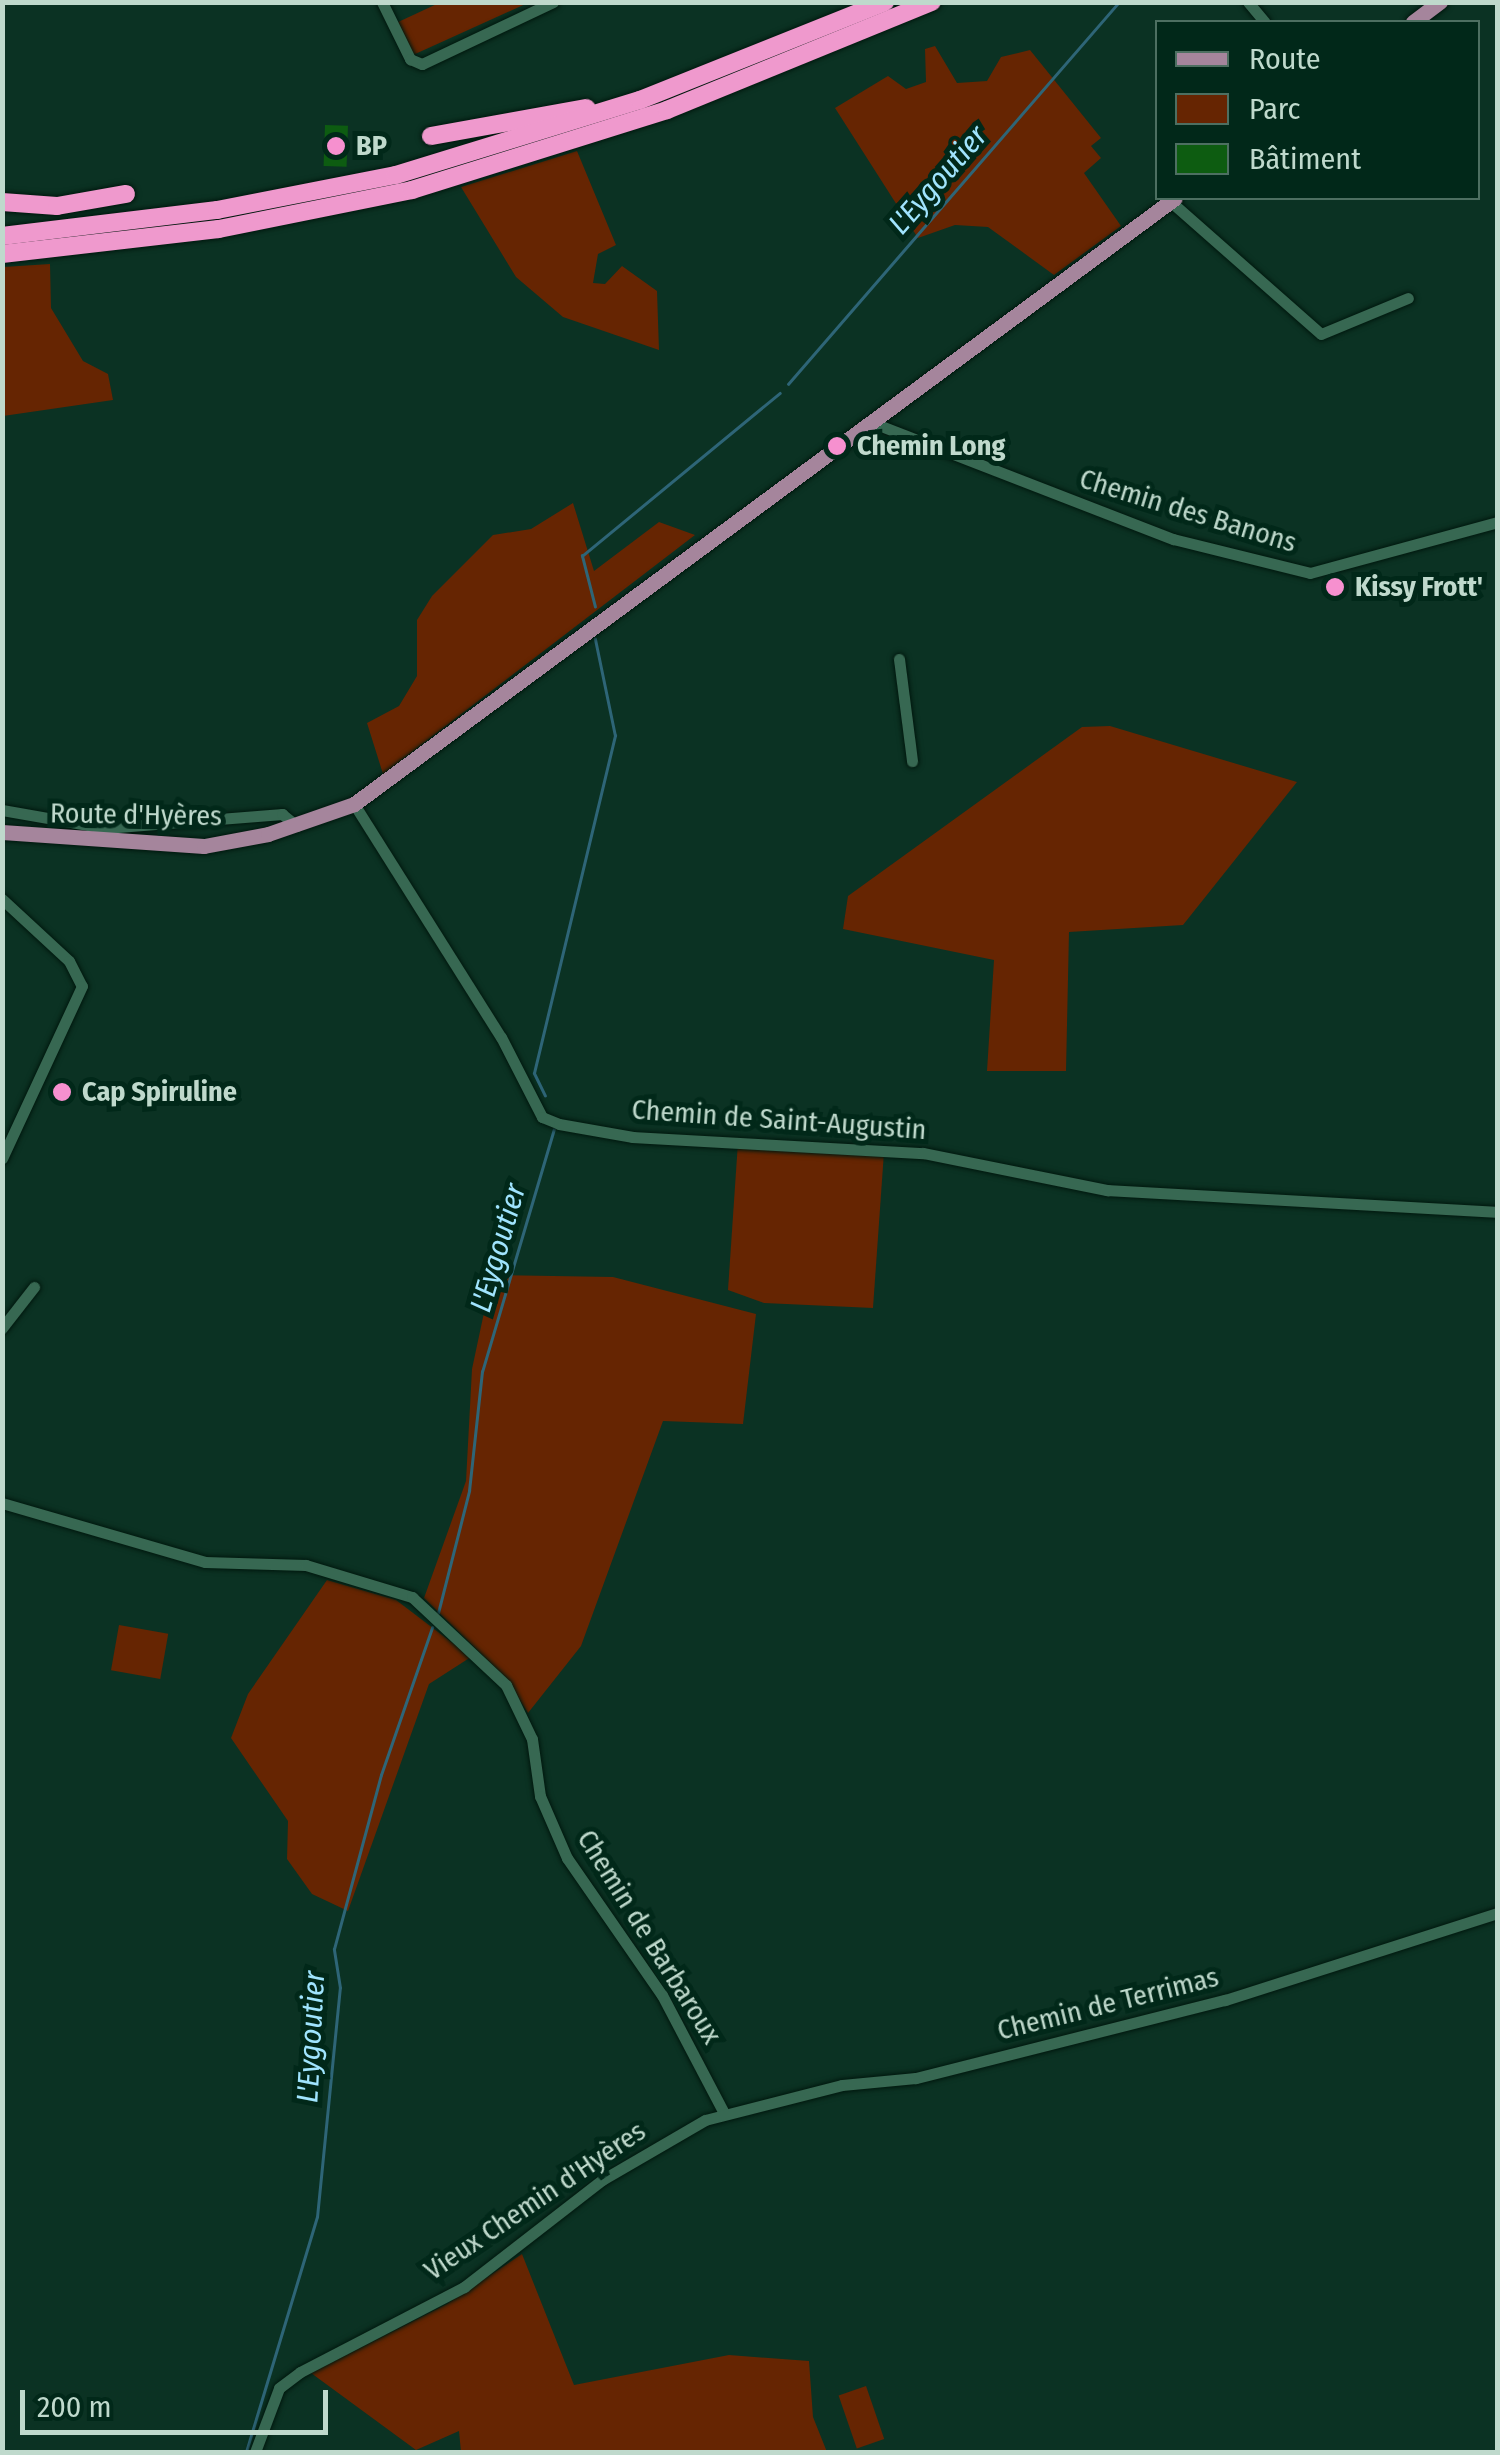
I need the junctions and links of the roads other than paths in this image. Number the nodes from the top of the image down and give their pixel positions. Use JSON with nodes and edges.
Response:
{"nodes":[{"id":1,"x":382,"y":2,"type":"edge"},
{"id":2,"x":554,"y":2,"type":"edge"},
{"id":3,"x":885,"y":2,"type":"edge"},
{"id":4,"x":932,"y":2,"type":"edge"},
{"id":5,"x":1440,"y":2,"type":"edge"},
{"id":6,"x":1416,"y":20,"type":"edge"},
{"id":7,"x":730,"y":65,"type":"junction"},
{"id":8,"x":431,"y":136,"type":"dead end"},
{"id":9,"x":126,"y":194,"type":"dead end"},
{"id":10,"x":1172,"y":200,"type":"edge"},
{"id":11,"x":1174,"y":200,"type":"edge"},
{"id":12,"x":2,"y":202,"type":"edge"},
{"id":13,"x":2,"y":236,"type":"edge"},
{"id":14,"x":2,"y":254,"type":"edge"},
{"id":15,"x":1408,"y":298,"type":"dead end"},
{"id":16,"x":870,"y":422,"type":"junction"},
{"id":17,"x":1498,"y":522,"type":"edge"},
{"id":18,"x":899,"y":659,"type":"dead end"},
{"id":19,"x":912,"y":761,"type":"dead end"},
{"id":20,"x":354,"y":804,"type":"junction"},
{"id":21,"x":2,"y":810,"type":"edge"},
{"id":22,"x":297,"y":826,"type":"junction"},
{"id":23,"x":2,"y":832,"type":"edge"},
{"id":24,"x":2,"y":899,"type":"edge"},
{"id":25,"x":2,"y":1158,"type":"edge"},
{"id":26,"x":1498,"y":1212,"type":"edge"},
{"id":27,"x":34,"y":1287,"type":"dead end"},
{"id":28,"x":2,"y":1328,"type":"edge"},
{"id":29,"x":2,"y":1503,"type":"edge"},
{"id":30,"x":1498,"y":1912,"type":"edge"},
{"id":31,"x":724,"y":2112,"type":"junction"},
{"id":32,"x":255,"y":2452,"type":"edge"}],
"edges":[{"from":1,"to":2,"type":"street"},
{"from":3,"to":7,"type":"highway"},
{"from":4,"to":14,"type":"highway"},
{"from":5,"to":6,"type":"main road"},
{"from":7,"to":8,"type":"highway"},
{"from":7,"to":13,"type":"highway"},
{"from":9,"to":12,"type":"highway"},
{"from":10,"to":16,"type":"main road"},
{"from":11,"to":15,"type":"street"},
{"from":16,"to":17,"type":"street","name":"Chemin des Banons"},
{"from":16,"to":20,"type":"main road"},
{"from":18,"to":19,"type":"street"},
{"from":20,"to":22,"type":"main road"},
{"from":20,"to":26,"type":"street","name":"Chemin de Saint-Augustin"},
{"from":21,"to":22,"type":"street","name":"Route d'Hyères"},
{"from":22,"to":23,"type":"main road","name":"Route d'Hyères"},
{"from":24,"to":25,"type":"street"},
{"from":27,"to":28,"type":"street"},
{"from":29,"to":31,"type":"street","name":"Chemin de Barbaroux"},
{"from":30,"to":31,"type":"street","name":"Chemin de Terrimas"},
{"from":31,"to":32,"type":"street","name":"Vieux Chemin d'Hyères"}]}
